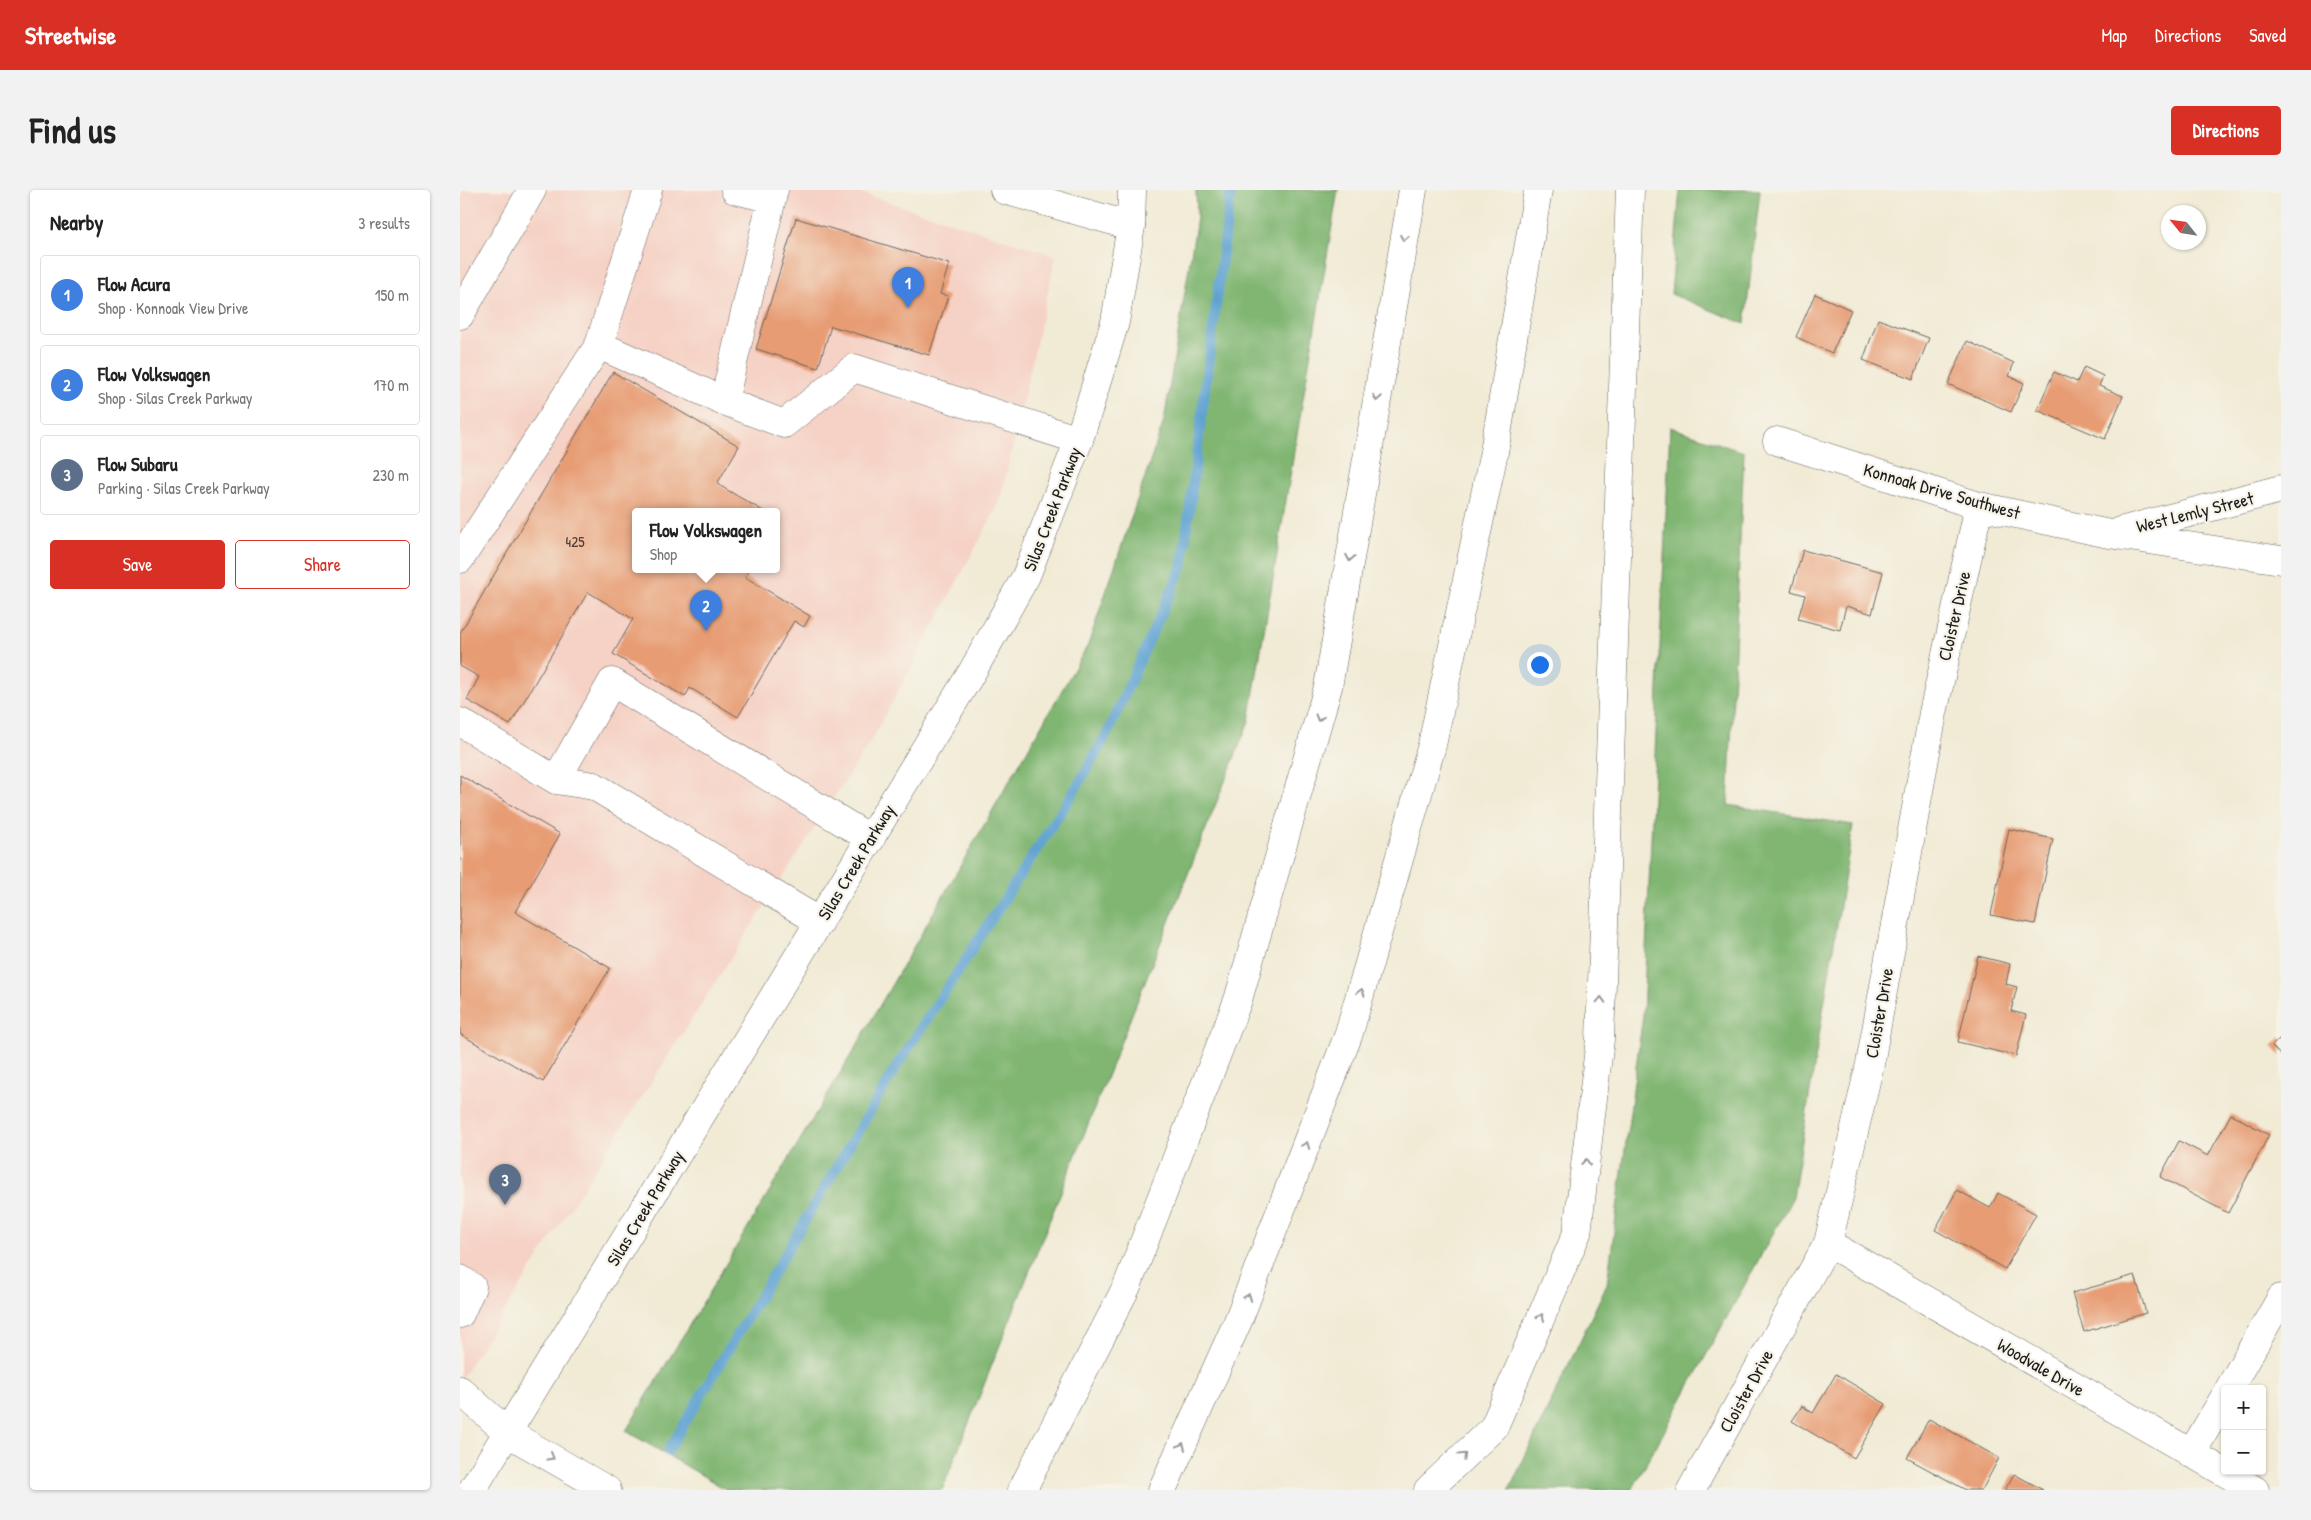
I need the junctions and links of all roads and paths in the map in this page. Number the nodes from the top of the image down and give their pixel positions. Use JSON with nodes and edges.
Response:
{"nodes":[{"id":1,"x":532,"y":190,"type":"edge"},
{"id":2,"x":648,"y":190,"type":"edge"},
{"id":3,"x":735,"y":190,"type":"edge"},
{"id":4,"x":1004,"y":190,"type":"edge"},
{"id":5,"x":1132,"y":190,"type":"edge"},
{"id":6,"x":1413,"y":190,"type":"edge"},
{"id":7,"x":1538,"y":190,"type":"edge"},
{"id":8,"x":1630,"y":190,"type":"edge"},
{"id":9,"x":773,"y":194,"type":"edge"},
{"id":10,"x":1131,"y":226,"type":"junction"},
{"id":11,"x":460,"y":314,"type":"edge"},
{"id":12,"x":599,"y":345,"type":"junction"},
{"id":13,"x":724,"y":401,"type":"junction"},
{"id":14,"x":1079,"y":440,"type":"junction"},
{"id":15,"x":1777,"y":441,"type":"dead end"},
{"id":16,"x":2281,"y":489,"type":"edge"},
{"id":17,"x":1979,"y":506,"type":"junction"},
{"id":18,"x":2109,"y":534,"type":"junction"},
{"id":19,"x":460,"y":559,"type":"edge"},
{"id":20,"x":2281,"y":560,"type":"edge"},
{"id":21,"x":460,"y":722,"type":"edge"},
{"id":22,"x":556,"y":780,"type":"junction"},
{"id":23,"x":871,"y":839,"type":"junction"},
{"id":24,"x":820,"y":922,"type":"junction"},
{"id":25,"x":1828,"y":1243,"type":"junction"},
{"id":26,"x":460,"y":1279,"type":"edge"},
{"id":27,"x":2281,"y":1298,"type":"edge"},
{"id":28,"x":460,"y":1314,"type":"edge"},
{"id":29,"x":2231,"y":1385,"type":"edge"},
{"id":30,"x":460,"y":1390,"type":"edge"},
{"id":31,"x":2221,"y":1403,"type":"edge"},
{"id":32,"x":508,"y":1433,"type":"junction"},
{"id":33,"x":2191,"y":1454,"type":"junction"},
{"id":34,"x":472,"y":1490,"type":"edge"},
{"id":35,"x":607,"y":1490,"type":"edge"},
{"id":36,"x":1022,"y":1490,"type":"edge"},
{"id":37,"x":1162,"y":1490,"type":"edge"},
{"id":38,"x":1428,"y":1490,"type":"edge"},
{"id":39,"x":1691,"y":1490,"type":"edge"},
{"id":40,"x":2255,"y":1490,"type":"edge"}],
"edges":[{"from":1,"to":11,"type":"main road"},
{"from":2,"to":12,"type":"main road"},
{"from":3,"to":9,"type":"main road"},
{"from":4,"to":10,"type":"main road"},
{"from":5,"to":10,"type":"main road","name":"Silas Creek Parkway"},
{"from":6,"to":36,"type":"main road","one_way":true},
{"from":37,"to":7,"type":"main road","one_way":true},
{"from":38,"to":8,"type":"main road","one_way":true},
{"from":9,"to":13,"type":"main road"},
{"from":10,"to":14,"type":"main road","name":"Silas Creek Parkway"},
{"from":12,"to":13,"type":"main road"},
{"from":12,"to":19,"type":"main road"},
{"from":13,"to":14,"type":"main road"},
{"from":14,"to":23,"type":"main road","name":"Silas Creek Parkway"},
{"from":15,"to":17,"type":"main road","name":"Konnoak Drive Southwest"},
{"from":16,"to":18,"type":"main road","name":"West Lemly Street"},
{"from":17,"to":18,"type":"main road","name":"Konnoak Drive Southwest"},
{"from":17,"to":25,"type":"main road","name":"Cloister Drive"},
{"from":18,"to":20,"type":"main road","name":"Konnoak Drive Southwest"},
{"from":21,"to":22,"type":"main road"},
{"from":22,"to":23,"type":"main road"},
{"from":22,"to":24,"type":"main road"},
{"from":23,"to":24,"type":"main road","name":"Silas Creek Parkway"},
{"from":24,"to":32,"type":"main road","name":"Silas Creek Parkway"},
{"from":25,"to":33,"type":"main road","name":"Woodvale Drive"},
{"from":25,"to":39,"type":"main road","name":"Cloister Drive"},
{"from":26,"to":28,"type":"main road"},
{"from":27,"to":29,"type":"main road"},
{"from":30,"to":32,"type":"main road"},
{"from":31,"to":33,"type":"main road"},
{"from":32,"to":34,"type":"main road","name":"Silas Creek Parkway"},
{"from":32,"to":35,"type":"main road","one_way":true},
{"from":33,"to":40,"type":"main road","name":"Woodvale Drive"}]}
